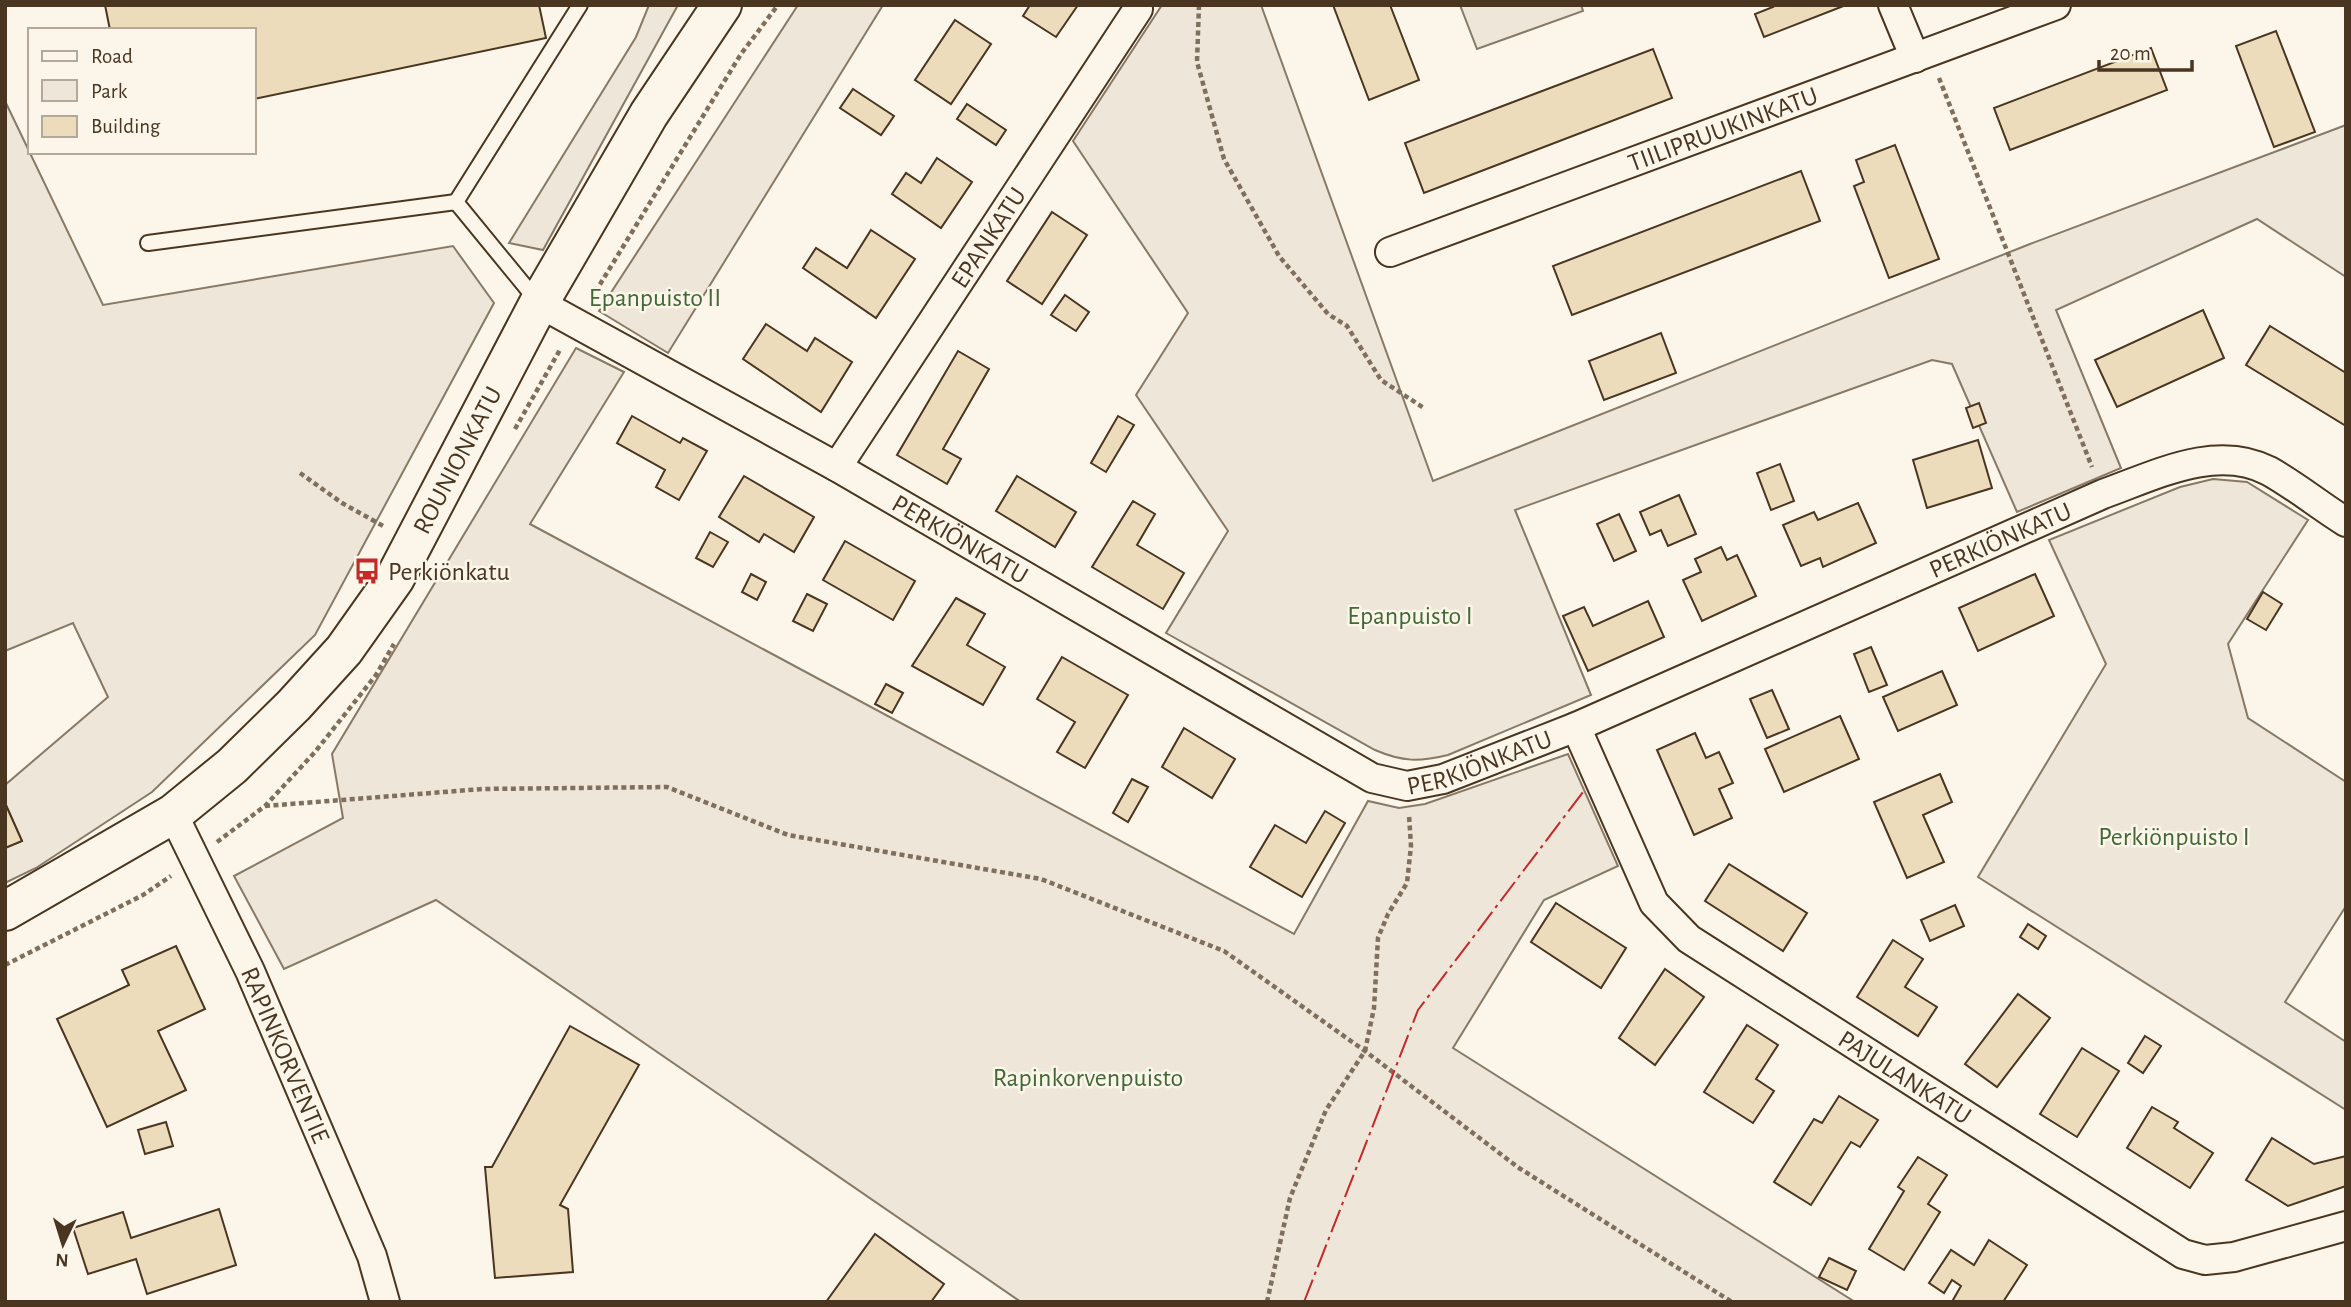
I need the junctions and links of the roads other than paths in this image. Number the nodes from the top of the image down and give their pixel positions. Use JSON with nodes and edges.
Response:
{"nodes":[{"id":1,"x":580,"y":5,"type":"edge"},
{"id":2,"x":722,"y":5,"type":"edge"},
{"id":3,"x":1893,"y":5,"type":"edge"},
{"id":4,"x":2056,"y":5,"type":"edge"},
{"id":5,"x":1138,"y":9,"type":"dead end"},
{"id":6,"x":1922,"y":55,"type":"junction"},
{"id":7,"x":456,"y":202,"type":"junction"},
{"id":8,"x":148,"y":243,"type":"dead end"},
{"id":9,"x":1390,"y":252,"type":"dead end"},
{"id":10,"x":539,"y":303,"type":"junction"},
{"id":11,"x":836,"y":467,"type":"junction"},
{"id":12,"x":2346,"y":522,"type":"edge"},
{"id":13,"x":1576,"y":727,"type":"junction"},
{"id":14,"x":173,"y":814,"type":"junction"},
{"id":15,"x":5,"y":912,"type":"edge"},
{"id":16,"x":2346,"y":1226,"type":"edge"},
{"id":17,"x":385,"y":1302,"type":"edge"}],
"edges":[{"from":1,"to":7,"type":"lane"},
{"from":2,"to":10,"type":"main road","name":"ROUNIONKATU"},
{"from":3,"to":6,"type":"street"},
{"from":4,"to":6,"type":"street","name":"TIILIPRUUKINKATU"},
{"from":5,"to":11,"type":"street","name":"EPANKATU"},
{"from":6,"to":9,"type":"street","name":"TIILIPRUUKINKATU"},
{"from":7,"to":8,"type":"lane"},
{"from":7,"to":10,"type":"lane"},
{"from":10,"to":11,"type":"street","name":"PERKIÖNKATU"},
{"from":10,"to":14,"type":"main road","name":"ROUNIONKATU"},
{"from":11,"to":13,"type":"street","name":"PERKIÖNKATU"},
{"from":12,"to":13,"type":"street","name":"PERKIÖNKATU"},
{"from":13,"to":16,"type":"street","name":"PAJULANKATU"},
{"from":14,"to":15,"type":"main road","name":"ROUNIONKATU"},
{"from":14,"to":17,"type":"street","name":"RAPINKORVENTIE"}]}
